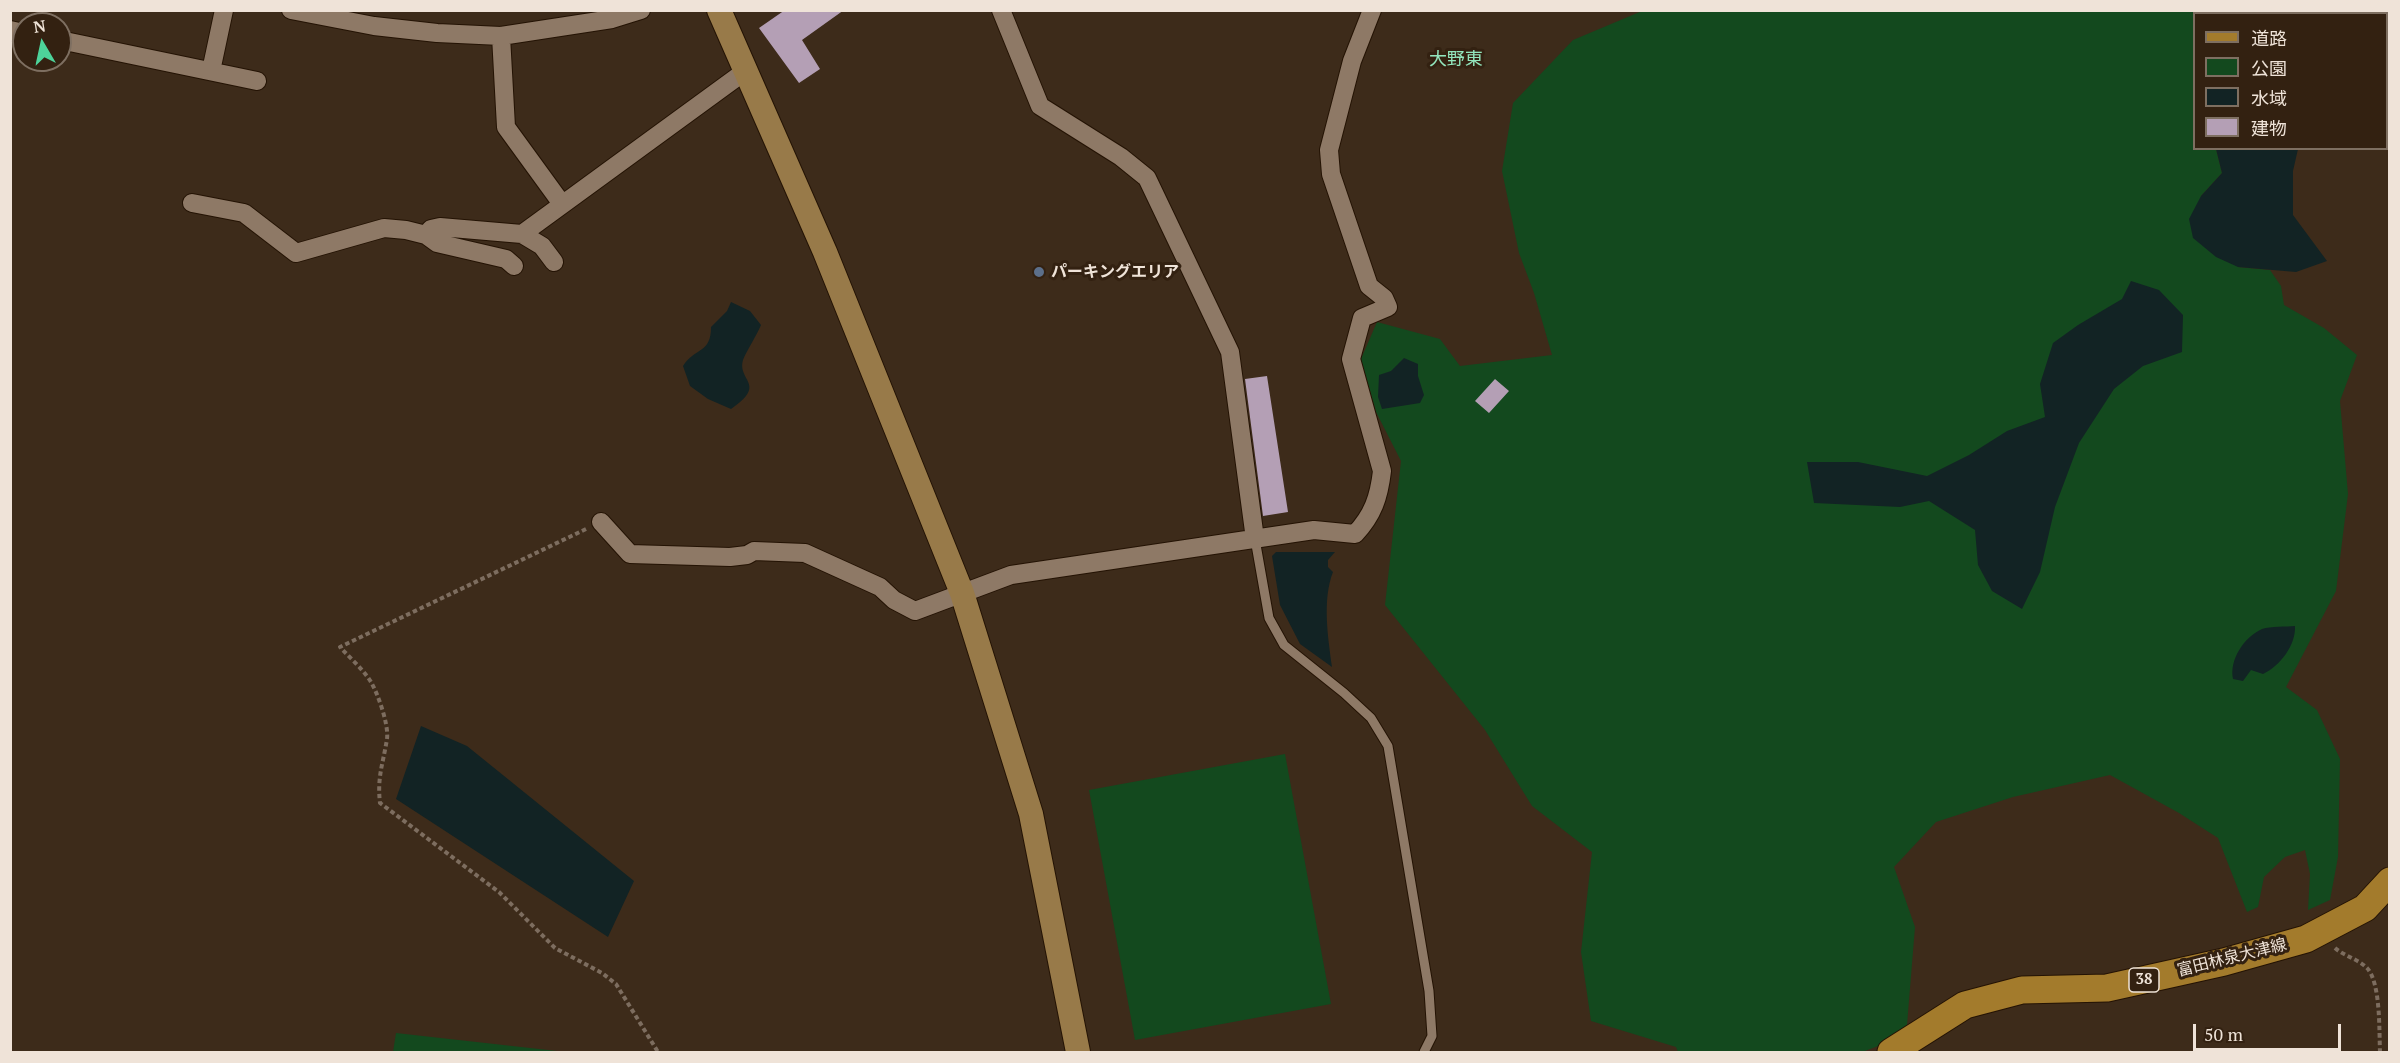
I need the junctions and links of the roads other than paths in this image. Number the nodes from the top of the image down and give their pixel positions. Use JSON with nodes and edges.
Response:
{"nodes":[{"id":1,"x":224,"y":10,"type":"edge"},
{"id":2,"x":291,"y":10,"type":"edge"},
{"id":3,"x":641,"y":10,"type":"edge"},
{"id":4,"x":718,"y":10,"type":"edge"},
{"id":5,"x":1001,"y":10,"type":"edge"},
{"id":6,"x":1372,"y":10,"type":"edge"},
{"id":7,"x":501,"y":36,"type":"junction"},
{"id":8,"x":72,"y":42,"type":"edge"},
{"id":9,"x":211,"y":71,"type":"junction"},
{"id":10,"x":744,"y":72,"type":"junction"},
{"id":11,"x":258,"y":81,"type":"dead end"},
{"id":12,"x":192,"y":203,"type":"dead end"},
{"id":13,"x":562,"y":204,"type":"junction"},
{"id":14,"x":522,"y":234,"type":"junction"},
{"id":15,"x":426,"y":235,"type":"junction"},
{"id":16,"x":554,"y":262,"type":"dead end"},
{"id":17,"x":514,"y":266,"type":"dead end"},
{"id":18,"x":601,"y":522,"type":"road end"},
{"id":19,"x":1255,"y":539,"type":"junction"},
{"id":20,"x":962,"y":593,"type":"junction"},
{"id":21,"x":2390,"y":881,"type":"edge"},
{"id":22,"x":1078,"y":1053,"type":"edge"},
{"id":23,"x":1424,"y":1053,"type":"edge"},
{"id":24,"x":1891,"y":1053,"type":"edge"}],
"edges":[{"from":1,"to":9,"type":"street"},
{"from":2,"to":7,"type":"street"},
{"from":3,"to":7,"type":"street"},
{"from":4,"to":10,"type":"street"},
{"from":5,"to":19,"type":"street"},
{"from":6,"to":19,"type":"street"},
{"from":7,"to":13,"type":"street"},
{"from":8,"to":9,"type":"street"},
{"from":9,"to":11,"type":"street"},
{"from":10,"to":13,"type":"street"},
{"from":10,"to":20,"type":"street"},
{"from":12,"to":15,"type":"street"},
{"from":13,"to":14,"type":"street"},
{"from":14,"to":15,"type":"street"},
{"from":14,"to":16,"type":"street"},
{"from":15,"to":17,"type":"street"},
{"from":18,"to":20,"type":"street"},
{"from":19,"to":20,"type":"street"},
{"from":19,"to":23,"type":"lane"},
{"from":20,"to":22,"type":"street"},
{"from":21,"to":24,"type":"main road","name":"富田林泉大津線","number":"38"}]}
